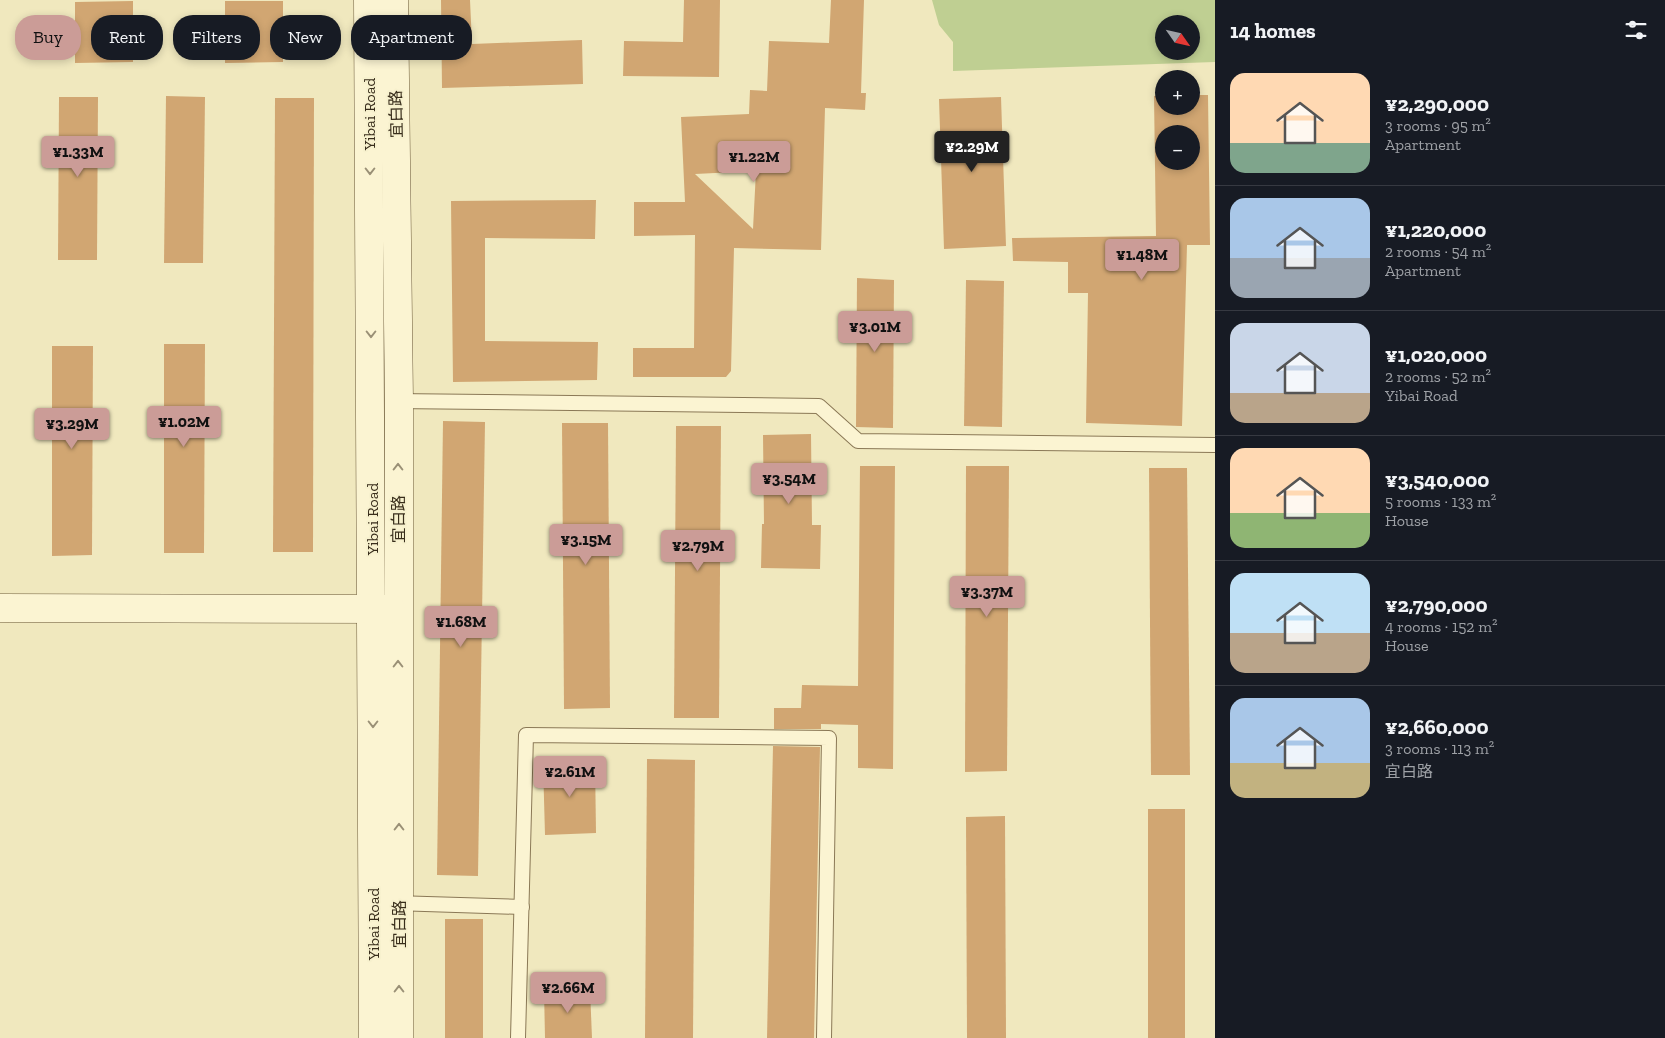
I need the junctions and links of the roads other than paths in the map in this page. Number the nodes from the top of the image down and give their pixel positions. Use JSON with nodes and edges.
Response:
{"nodes":[{"id":1,"x":368,"y":0,"type":"edge"},
{"id":2,"x":394,"y":0,"type":"edge"},
{"id":3,"x":372,"y":401,"type":"junction"},
{"id":4,"x":399,"y":401,"type":"junction"},
{"id":5,"x":1215,"y":445,"type":"edge"},
{"id":6,"x":0,"y":608,"type":"edge"},
{"id":7,"x":385,"y":609,"type":"junction"},
{"id":8,"x":386,"y":903,"type":"junction"},
{"id":9,"x":522,"y":907,"type":"junction"},
{"id":10,"x":373,"y":1038,"type":"edge"},
{"id":11,"x":399,"y":1038,"type":"edge"},
{"id":12,"x":518,"y":1038,"type":"edge"},
{"id":13,"x":824,"y":1038,"type":"edge"}],
"edges":[{"from":1,"to":3,"type":"main road","name":"Yibai Road","one_way":true},
{"from":2,"to":4,"type":"main road","name":"宜白路"},
{"from":3,"to":4,"type":"lane"},
{"from":3,"to":7,"type":"main road","name":"Yibai Road"},
{"from":4,"to":5,"type":"lane"},
{"from":7,"to":4,"type":"main road","name":"宜白路","one_way":true},
{"from":6,"to":7,"type":"main road"},
{"from":7,"to":8,"type":"main road","name":"Yibai Road"},
{"from":8,"to":9,"type":"lane"},
{"from":8,"to":10,"type":"main road","name":"Yibai Road"},
{"from":11,"to":8,"type":"main road","name":"宜白路","one_way":true},
{"from":9,"to":12,"type":"lane"},
{"from":9,"to":13,"type":"lane"}]}
